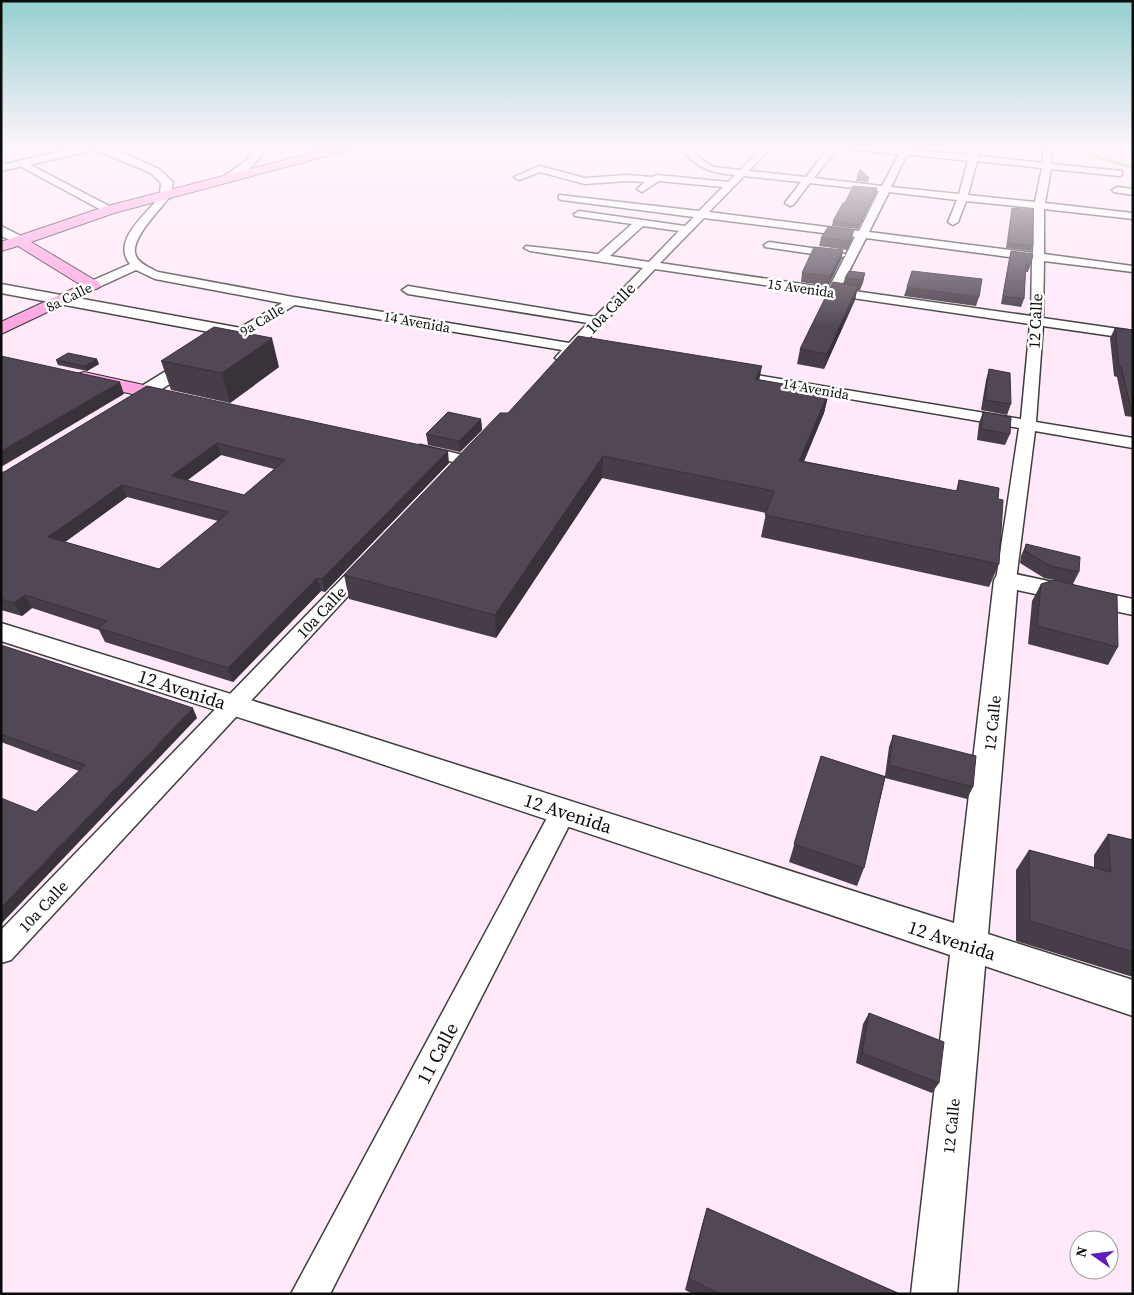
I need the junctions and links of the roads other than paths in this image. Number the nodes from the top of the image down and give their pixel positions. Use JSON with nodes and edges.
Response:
{"nodes":[{"id":1,"x":102,"y":206,"type":"edge"},
{"id":2,"x":123,"y":206,"type":"edge"},
{"id":3,"x":160,"y":206,"type":"edge"},
{"id":4,"x":162,"y":206,"type":"edge"},
{"id":5,"x":641,"y":206,"type":"edge"},
{"id":6,"x":709,"y":206,"type":"edge"},
{"id":7,"x":877,"y":206,"type":"edge"},
{"id":8,"x":959,"y":206,"type":"edge"},
{"id":9,"x":1040,"y":206,"type":"edge"},
{"id":10,"x":1052,"y":206,"type":"edge"},
{"id":11,"x":109,"y":210,"type":"junction"},
{"id":12,"x":579,"y":214,"type":"dead end"},
{"id":13,"x":701,"y":214,"type":"junction"},
{"id":14,"x":1133,"y":216,"type":"edge"},
{"id":15,"x":642,"y":222,"type":"junction"},
{"id":16,"x":953,"y":222,"type":"dead end"},
{"id":17,"x":687,"y":229,"type":"junction"},
{"id":18,"x":1,"y":230,"type":"edge"},
{"id":19,"x":862,"y":235,"type":"junction"},
{"id":20,"x":18,"y":240,"type":"junction"},
{"id":21,"x":768,"y":245,"type":"dead end"},
{"id":22,"x":1,"y":247,"type":"edge"},
{"id":23,"x":530,"y":248,"type":"dead end"},
{"id":24,"x":852,"y":256,"type":"junction"},
{"id":25,"x":601,"y":258,"type":"junction"},
{"id":26,"x":1037,"y":258,"type":"junction"},
{"id":27,"x":137,"y":265,"type":"junction"},
{"id":28,"x":652,"y":266,"type":"junction"},
{"id":29,"x":1133,"y":269,"type":"edge"},
{"id":30,"x":93,"y":285,"type":"junction"},
{"id":31,"x":1,"y":288,"type":"edge"},
{"id":32,"x":408,"y":290,"type":"dead end"},
{"id":33,"x":834,"y":292,"type":"junction"},
{"id":34,"x":63,"y":300,"type":"junction"},
{"id":35,"x":293,"y":301,"type":"junction"},
{"id":36,"x":597,"y":321,"type":"junction"},
{"id":37,"x":1037,"y":322,"type":"junction"},
{"id":38,"x":1,"y":330,"type":"edge"},
{"id":39,"x":241,"y":333,"type":"junction"},
{"id":40,"x":1133,"y":336,"type":"edge"},
{"id":41,"x":585,"y":347,"type":"junction"},
{"id":42,"x":69,"y":374,"type":"edge"},
{"id":43,"x":547,"y":374,"type":"edge"},
{"id":44,"x":746,"y":374,"type":"edge"},
{"id":45,"x":156,"y":393,"type":"junction"},
{"id":46,"x":123,"y":405,"type":"edge"},
{"id":47,"x":1028,"y":422,"type":"junction"},
{"id":48,"x":1133,"y":436,"type":"edge"},
{"id":49,"x":1133,"y":443,"type":"edge"},
{"id":50,"x":401,"y":446,"type":"edge"},
{"id":51,"x":452,"y":474,"type":"edge"},
{"id":52,"x":378,"y":552,"type":"edge"},
{"id":53,"x":1006,"y":580,"type":"junction"},
{"id":54,"x":1133,"y":607,"type":"edge"},
{"id":55,"x":1,"y":632,"type":"edge"},
{"id":56,"x":233,"y":706,"type":"junction"},
{"id":57,"x":563,"y":812,"type":"junction"},
{"id":58,"x":969,"y":945,"type":"junction"},
{"id":59,"x":1,"y":950,"type":"edge"},
{"id":60,"x":1133,"y":998,"type":"edge"},
{"id":61,"x":310,"y":1294,"type":"edge"},
{"id":62,"x":934,"y":1294,"type":"edge"}],
"edges":[{"from":1,"to":11,"type":"street"},
{"from":2,"to":11,"type":"main road"},
{"from":3,"to":27,"type":"street"},
{"from":4,"to":41,"type":"street"},
{"from":5,"to":13,"type":"street"},
{"from":6,"to":13,"type":"street","name":"10a Calle"},
{"from":7,"to":19,"type":"street"},
{"from":8,"to":16,"type":"street"},
{"from":9,"to":26,"type":"street","name":"12 Calle"},
{"from":10,"to":14,"type":"street"},
{"from":11,"to":20,"type":"main road"},
{"from":12,"to":15,"type":"street"},
{"from":13,"to":17,"type":"street","name":"10a Calle"},
{"from":13,"to":19,"type":"street"},
{"from":15,"to":17,"type":"street"},
{"from":15,"to":25,"type":"street"},
{"from":17,"to":28,"type":"street","name":"10a Calle"},
{"from":18,"to":20,"type":"street"},
{"from":19,"to":24,"type":"street"},
{"from":19,"to":26,"type":"street"},
{"from":20,"to":22,"type":"main road"},
{"from":20,"to":30,"type":"main road"},
{"from":21,"to":24,"type":"street"},
{"from":23,"to":25,"type":"street","name":"15 Avenida"},
{"from":24,"to":33,"type":"street"},
{"from":25,"to":28,"type":"street","name":"15 Avenida"},
{"from":26,"to":29,"type":"street"},
{"from":26,"to":37,"type":"street","name":"12 Calle"},
{"from":27,"to":30,"type":"street","name":"8a Calle"},
{"from":27,"to":35,"type":"street","name":"14 Avenida"},
{"from":28,"to":33,"type":"street","name":"15 Avenida"},
{"from":28,"to":36,"type":"street","name":"10a Calle"},
{"from":30,"to":34,"type":"main road","name":"8a Calle"},
{"from":31,"to":34,"type":"street"},
{"from":32,"to":36,"type":"street"},
{"from":33,"to":37,"type":"street","name":"15 Avenida"},
{"from":34,"to":38,"type":"main road","name":"8a Calle"},
{"from":34,"to":39,"type":"street"},
{"from":35,"to":39,"type":"street","name":"9a Calle"},
{"from":35,"to":41,"type":"street","name":"14 Avenida"},
{"from":36,"to":41,"type":"street","name":"10a Calle"},
{"from":37,"to":40,"type":"street","name":"15 Avenida"},
{"from":37,"to":47,"type":"street","name":"12 Calle"},
{"from":39,"to":45,"type":"street","name":"9a Calle"},
{"from":41,"to":43,"type":"street","name":"10a Calle"},
{"from":42,"to":45,"type":"main road"},
{"from":44,"to":47,"type":"street","name":"14 Avenida"},
{"from":45,"to":46,"type":"main road","name":"9a Calle"},
{"from":47,"to":48,"type":"street","name":"14 Avenida"},
{"from":47,"to":49,"type":"street","name":"14 Avenida"},
{"from":47,"to":53,"type":"street","name":"12 Calle"},
{"from":50,"to":51,"type":"street"},
{"from":52,"to":56,"type":"street","name":"10a Calle"},
{"from":53,"to":54,"type":"street"},
{"from":53,"to":58,"type":"street","name":"12 Calle"},
{"from":55,"to":56,"type":"street","name":"12 Avenida"},
{"from":56,"to":57,"type":"street","name":"12 Avenida"},
{"from":56,"to":59,"type":"street","name":"10a Calle"},
{"from":57,"to":58,"type":"street","name":"12 Avenida"},
{"from":57,"to":61,"type":"street","name":"11 Calle"},
{"from":58,"to":60,"type":"street","name":"12 Avenida"},
{"from":58,"to":62,"type":"street","name":"12 Calle"}]}
